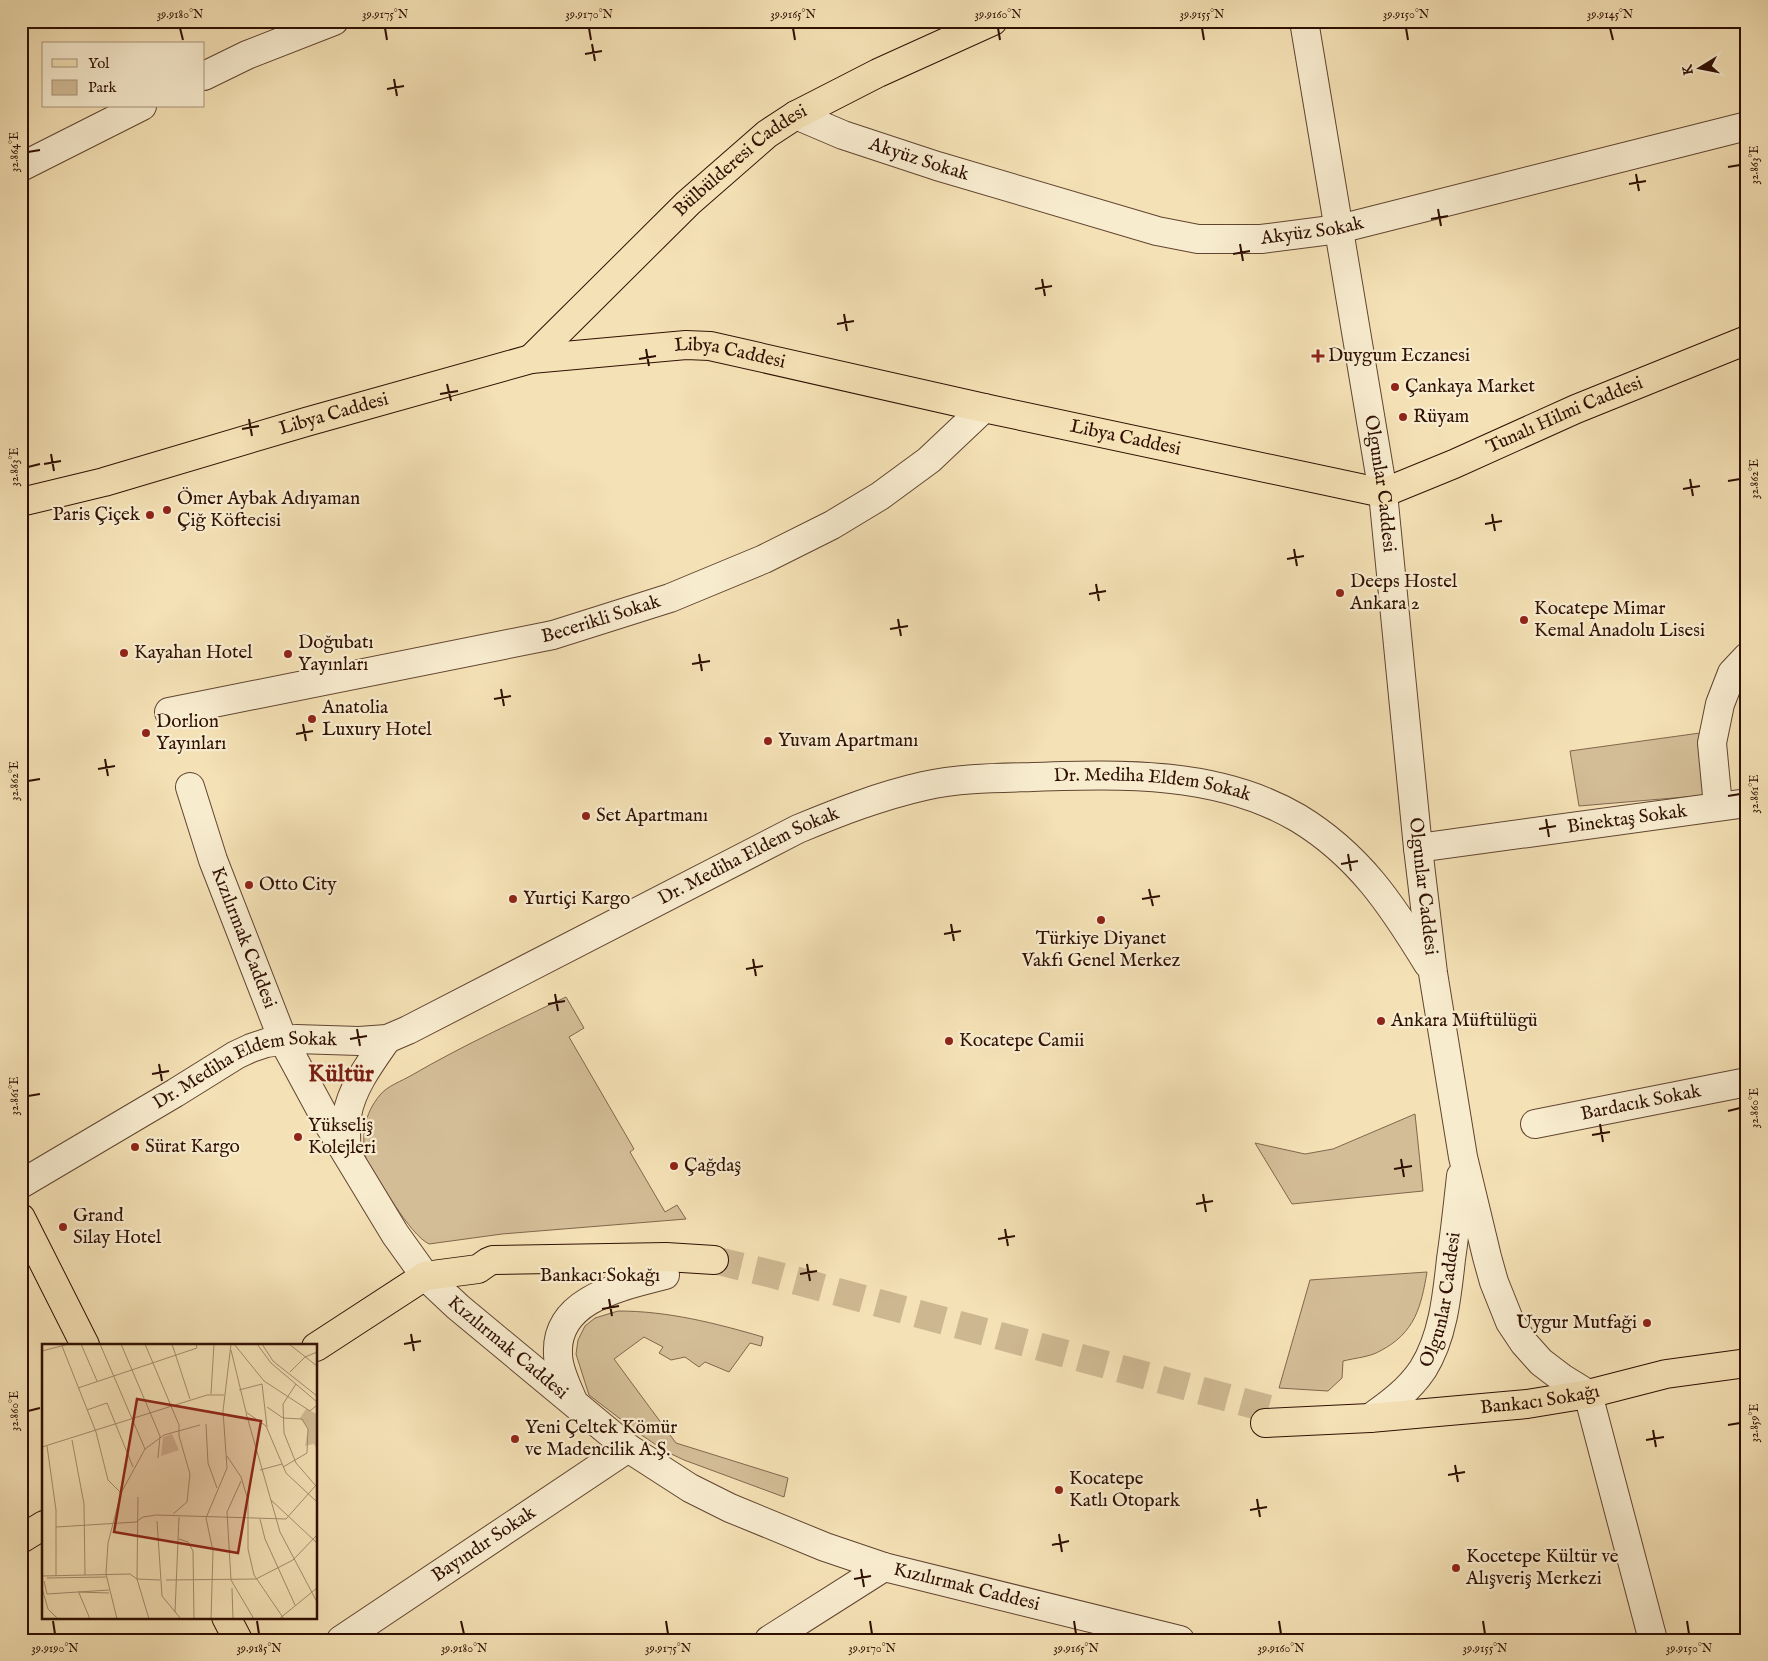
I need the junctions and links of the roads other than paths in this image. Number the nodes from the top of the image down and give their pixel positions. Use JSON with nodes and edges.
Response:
{"nodes":[{"id":1,"x":334,"y":21,"type":"edge"},
{"id":2,"x":993,"y":21,"type":"edge"},
{"id":3,"x":1304,"y":21,"type":"edge"},
{"id":4,"x":205,"y":76,"type":"edge"},
{"id":5,"x":138,"y":108,"type":"edge"},
{"id":6,"x":796,"y":115,"type":"junction"},
{"id":7,"x":1747,"y":126,"type":"edge"},
{"id":8,"x":21,"y":167,"type":"edge"},
{"id":9,"x":1339,"y":229,"type":"junction"},
{"id":10,"x":1747,"y":340,"type":"edge"},
{"id":11,"x":531,"y":359,"type":"junction"},
{"id":12,"x":984,"y":408,"type":"junction"},
{"id":13,"x":1383,"y":493,"type":"junction"},
{"id":14,"x":21,"y":502,"type":"edge"},
{"id":15,"x":1747,"y":657,"type":"edge"},
{"id":16,"x":169,"y":712,"type":"dead end"},
{"id":17,"x":190,"y":787,"type":"dead end"},
{"id":18,"x":1747,"y":803,"type":"edge"},
{"id":19,"x":1718,"y":806,"type":"junction"},
{"id":20,"x":1418,"y":848,"type":"junction"},
{"id":21,"x":1433,"y":973,"type":"junction"},
{"id":22,"x":387,"y":1039,"type":"junction"},
{"id":23,"x":282,"y":1040,"type":"junction"},
{"id":24,"x":1747,"y":1082,"type":"edge"},
{"id":25,"x":1534,"y":1124,"type":"dead end"},
{"id":26,"x":347,"y":1155,"type":"junction"},
{"id":27,"x":1463,"y":1157,"type":"junction"},
{"id":28,"x":21,"y":1184,"type":"edge"},
{"id":29,"x":21,"y":1218,"type":"edge"},
{"id":30,"x":478,"y":1269,"type":"junction"},
{"id":31,"x":665,"y":1275,"type":"junction"},
{"id":32,"x":425,"y":1276,"type":"junction"},
{"id":33,"x":85,"y":1344,"type":"edge"},
{"id":34,"x":318,"y":1346,"type":"edge"},
{"id":35,"x":1747,"y":1363,"type":"edge"},
{"id":36,"x":1588,"y":1394,"type":"junction"},
{"id":37,"x":572,"y":1401,"type":"junction"},
{"id":38,"x":1267,"y":1416,"type":"tunnel mouth"},
{"id":39,"x":1370,"y":1418,"type":"junction"},
{"id":40,"x":628,"y":1448,"type":"junction"},
{"id":41,"x":42,"y":1525,"type":"edge"},
{"id":42,"x":21,"y":1539,"type":"edge"},
{"id":43,"x":884,"y":1568,"type":"junction"},
{"id":44,"x":227,"y":1618,"type":"edge"},
{"id":45,"x":238,"y":1640,"type":"edge"},
{"id":46,"x":341,"y":1640,"type":"edge"},
{"id":47,"x":769,"y":1640,"type":"edge"},
{"id":48,"x":1180,"y":1640,"type":"edge"},
{"id":49,"x":1653,"y":1640,"type":"edge"}],
"edges":[{"from":1,"to":4,"type":"street"},
{"from":2,"to":6,"type":"main road","name":"Bülbülderesi Caddesi"},
{"from":3,"to":9,"type":"street","name":"Olgunlar Caddesi"},
{"from":5,"to":8,"type":"street"},
{"from":6,"to":9,"type":"street","name":"Akyüz Sokak"},
{"from":6,"to":11,"type":"main road","name":"Bülbülderesi Caddesi"},
{"from":7,"to":9,"type":"street","name":"Akyüz Sokak"},
{"from":9,"to":13,"type":"street","name":"Olgunlar Caddesi"},
{"from":10,"to":13,"type":"main road","name":"Tunalı Hilmi Caddesi"},
{"from":11,"to":12,"type":"main road","name":"Libya Caddesi"},
{"from":11,"to":14,"type":"main road","name":"Libya Caddesi"},
{"from":12,"to":13,"type":"main road","name":"Libya Caddesi"},
{"from":12,"to":16,"type":"street","name":"Becerikli Sokak"},
{"from":13,"to":20,"type":"street","name":"Olgunlar Caddesi"},
{"from":15,"to":19,"type":"street"},
{"from":17,"to":23,"type":"street","name":"Kızılırmak Caddesi"},
{"from":18,"to":19,"type":"street","name":"Binektaş Sokak"},
{"from":19,"to":20,"type":"street","name":"Binektaş Sokak"},
{"from":20,"to":21,"type":"street","name":"Olgunlar Caddesi"},
{"from":21,"to":22,"type":"street","name":"Dr. Mediha Eldem Sokak"},
{"from":21,"to":27,"type":"street","name":"Olgunlar Caddesi"},
{"from":22,"to":23,"type":"street","name":"Dr. Mediha Eldem Sokak"},
{"from":22,"to":26,"type":"street"},
{"from":23,"to":26,"type":"street","name":"Kızılırmak Caddesi"},
{"from":23,"to":28,"type":"street","name":"Dr. Mediha Eldem Sokak"},
{"from":24,"to":25,"type":"street","name":"Bardacık Sokak"},
{"from":26,"to":32,"type":"street","name":"Kızılırmak Caddesi"},
{"from":27,"to":36,"type":"street","name":"Olgunlar Caddesi"},
{"from":27,"to":39,"type":"street","name":"Olgunlar Caddesi"},
{"from":29,"to":33,"type":"main road"},
{"from":30,"to":31,"type":"main road","name":"Bankacı Sokağı"},
{"from":30,"to":31,"type":"main road","name":"Bankacı Sokağı"},
{"from":30,"to":32,"type":"main road","name":"Bankacı Sokağı"},
{"from":31,"to":37,"type":"street"},
{"from":32,"to":34,"type":"main road"},
{"from":32,"to":37,"type":"street","name":"Kızılırmak Caddesi"},
{"from":35,"to":36,"type":"main road","name":"Bankacı Sokağı"},
{"from":36,"to":39,"type":"main road","name":"Bankacı Sokağı"},
{"from":36,"to":49,"type":"street"},
{"from":37,"to":40,"type":"street","name":"Kızılırmak Caddesi"},
{"from":38,"to":39,"type":"main road","name":"Bankacı Sokağı"},
{"from":40,"to":43,"type":"street","name":"Kızılırmak Caddesi"},
{"from":40,"to":46,"type":"street","name":"Bayındır Sokak"},
{"from":41,"to":42,"type":"main road"},
{"from":43,"to":47,"type":"street"},
{"from":43,"to":48,"type":"street","name":"Kızılırmak Caddesi"},
{"from":44,"to":45,"type":"main road"}]}
